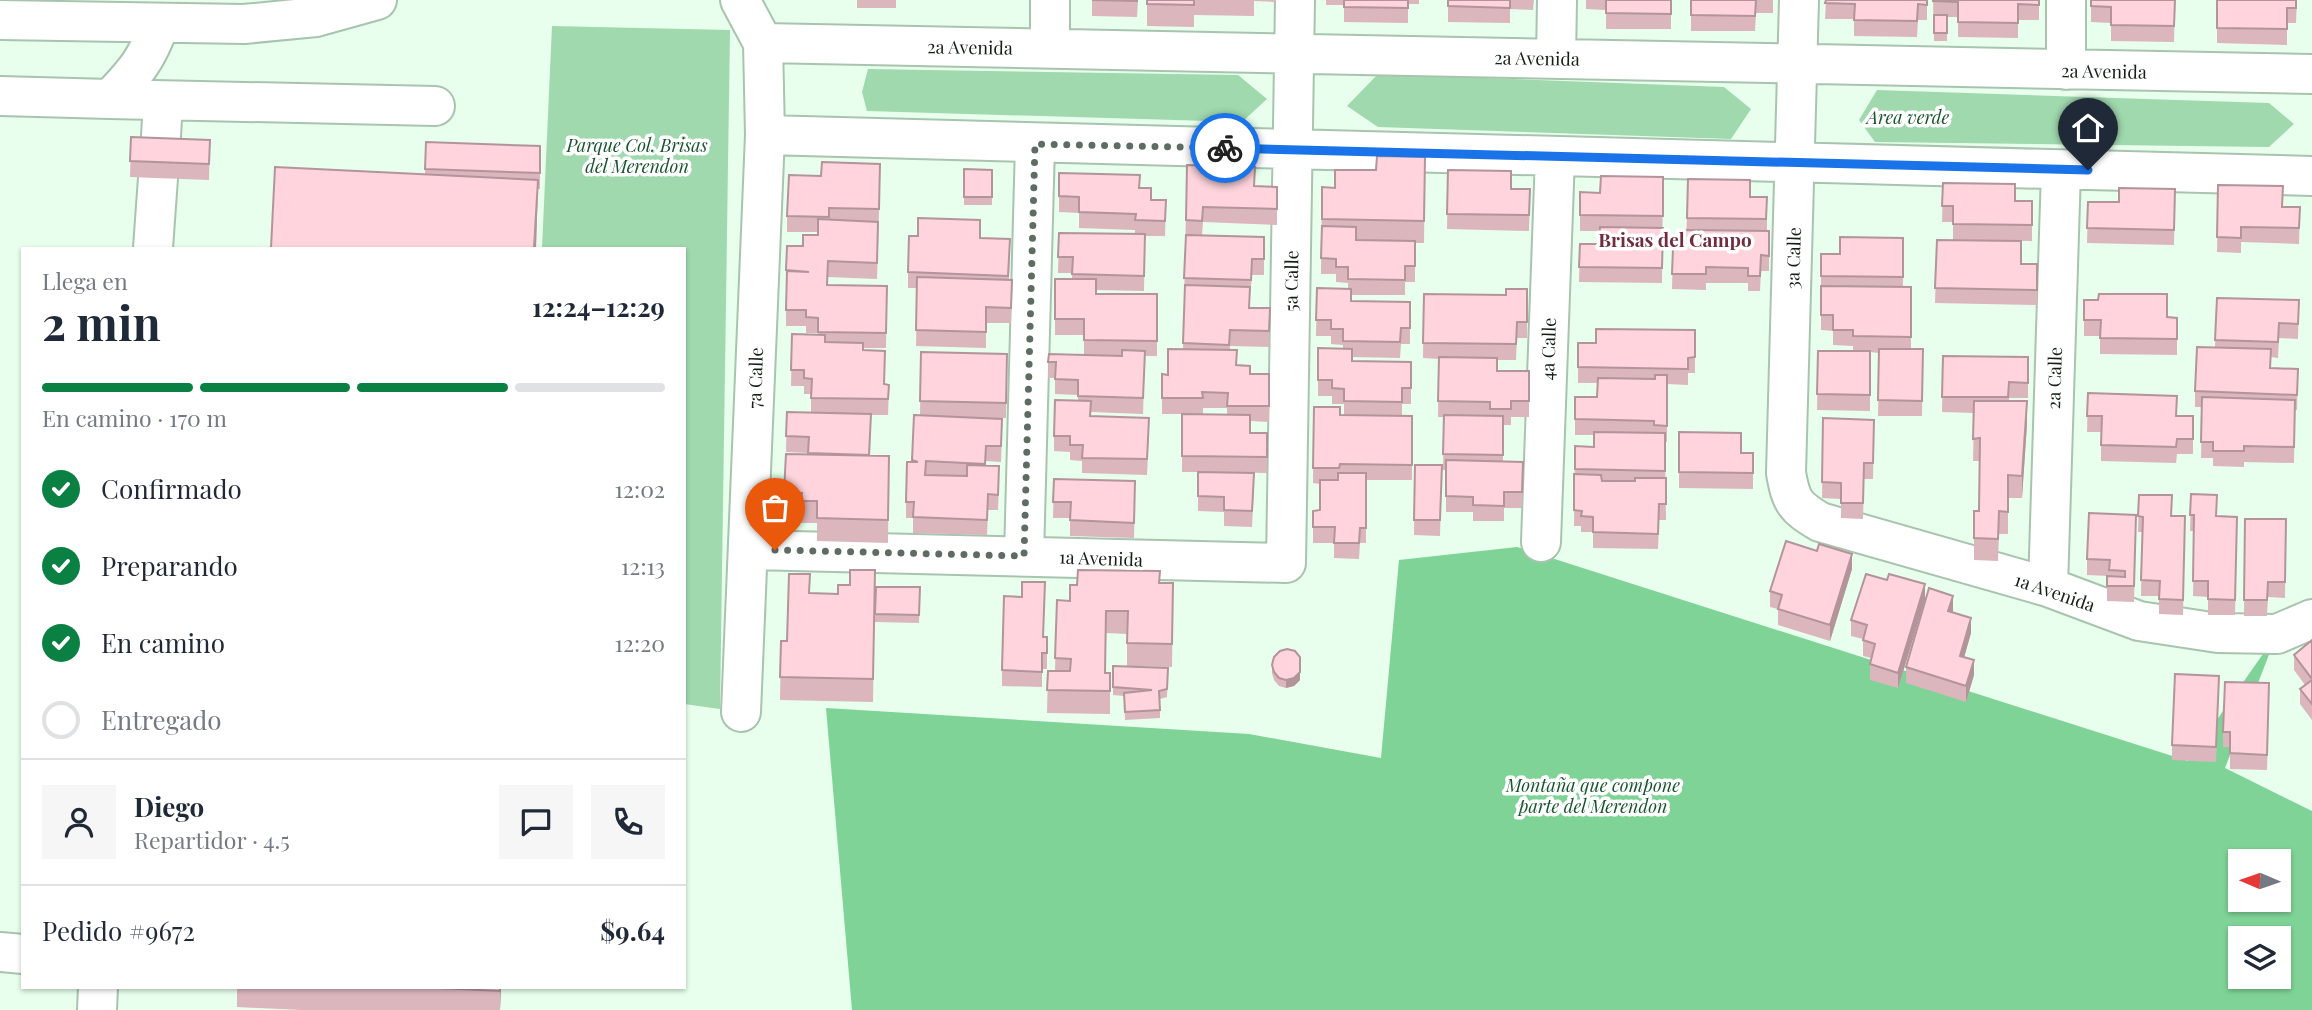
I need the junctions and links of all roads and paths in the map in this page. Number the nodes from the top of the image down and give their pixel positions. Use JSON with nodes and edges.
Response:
{"nodes":[{"id":1,"x":377,"y":0,"type":"edge"},
{"id":2,"x":740,"y":0,"type":"edge"},
{"id":3,"x":1050,"y":0,"type":"edge"},
{"id":4,"x":1295,"y":0,"type":"edge"},
{"id":5,"x":1557,"y":0,"type":"edge"},
{"id":6,"x":1799,"y":0,"type":"edge"},
{"id":7,"x":2066,"y":0,"type":"edge"},
{"id":8,"x":248,"y":12,"type":"edge"},
{"id":9,"x":0,"y":20,"type":"edge"},
{"id":10,"x":160,"y":23,"type":"junction"},
{"id":11,"x":763,"y":43,"type":"junction"},
{"id":12,"x":1050,"y":48,"type":"junction"},
{"id":13,"x":1294,"y":53,"type":"junction"},
{"id":14,"x":1556,"y":59,"type":"junction"},
{"id":15,"x":1797,"y":64,"type":"junction"},
{"id":16,"x":2066,"y":70,"type":"junction"},
{"id":17,"x":2312,"y":74,"type":"edge"},
{"id":18,"x":0,"y":96,"type":"edge"},
{"id":19,"x":110,"y":99,"type":"junction"},
{"id":20,"x":163,"y":101,"type":"junction"},
{"id":21,"x":435,"y":106,"type":"dead end"},
{"id":22,"x":765,"y":135,"type":"junction"},
{"id":23,"x":1035,"y":144,"type":"junction"},
{"id":24,"x":1293,"y":149,"type":"junction"},
{"id":25,"x":1555,"y":156,"type":"junction"},
{"id":26,"x":1796,"y":163,"type":"junction"},
{"id":27,"x":2060,"y":170,"type":"junction"},
{"id":28,"x":2312,"y":176,"type":"edge"},
{"id":29,"x":153,"y":247,"type":"edge"},
{"id":30,"x":1803,"y":512,"type":"joint"},
{"id":31,"x":1541,"y":542,"type":"dead end"},
{"id":32,"x":748,"y":550,"type":"junction"},
{"id":33,"x":1024,"y":556,"type":"junction"},
{"id":34,"x":1286,"y":563,"type":"joint"},
{"id":35,"x":2048,"y":587,"type":"junction"},
{"id":36,"x":2312,"y":619,"type":"edge"},
{"id":37,"x":741,"y":712,"type":"dead end"},
{"id":38,"x":0,"y":952,"type":"edge"},
{"id":39,"x":21,"y":954,"type":"edge"},
{"id":40,"x":98,"y":989,"type":"edge"},
{"id":41,"x":97,"y":1010,"type":"edge"}],
"edges":[{"from":1,"to":8,"type":"street"},
{"from":2,"to":11,"type":"street"},
{"from":3,"to":12,"type":"street"},
{"from":4,"to":13,"type":"street","name":"5a Calle"},
{"from":5,"to":14,"type":"street"},
{"from":6,"to":15,"type":"street","name":"3a Calle"},
{"from":7,"to":16,"type":"street"},
{"from":8,"to":10,"type":"street"},
{"from":9,"to":10,"type":"street"},
{"from":10,"to":19,"type":"street"},
{"from":11,"to":12,"type":"street","name":"2a Avenida"},
{"from":11,"to":22,"type":"street","name":"7a Calle"},
{"from":12,"to":13,"type":"street","name":"2a Avenida"},
{"from":13,"to":14,"type":"street","name":"2a Avenida"},
{"from":13,"to":24,"type":"street","name":"5a Calle"},
{"from":14,"to":15,"type":"street","name":"2a Avenida"},
{"from":15,"to":16,"type":"street","name":"2a Avenida"},
{"from":15,"to":26,"type":"street","name":"3a Calle"},
{"from":16,"to":17,"type":"street","name":"2a Avenida"},
{"from":18,"to":19,"type":"street"},
{"from":19,"to":20,"type":"street"},
{"from":20,"to":21,"type":"street"},
{"from":20,"to":29,"type":"street"},
{"from":22,"to":23,"type":"street"},
{"from":22,"to":32,"type":"street","name":"7a Calle"},
{"from":23,"to":24,"type":"street"},
{"from":23,"to":33,"type":"street"},
{"from":24,"to":25,"type":"street"},
{"from":24,"to":34,"type":"street","name":"5a Calle"},
{"from":25,"to":26,"type":"street"},
{"from":25,"to":31,"type":"street","name":"4a Calle"},
{"from":26,"to":27,"type":"street"},
{"from":26,"to":30,"type":"street","name":"3a Calle"},
{"from":27,"to":28,"type":"street"},
{"from":27,"to":35,"type":"street","name":"2a Calle"},
{"from":30,"to":35,"type":"street","name":"1a Avenida"},
{"from":32,"to":33,"type":"street","name":"1a Avenida"},
{"from":32,"to":37,"type":"street","name":"7a Calle"},
{"from":33,"to":34,"type":"street","name":"1a Avenida"},
{"from":35,"to":36,"type":"street","name":"1a Avenida"},
{"from":38,"to":39,"type":"street"},
{"from":40,"to":41,"type":"street"}]}
